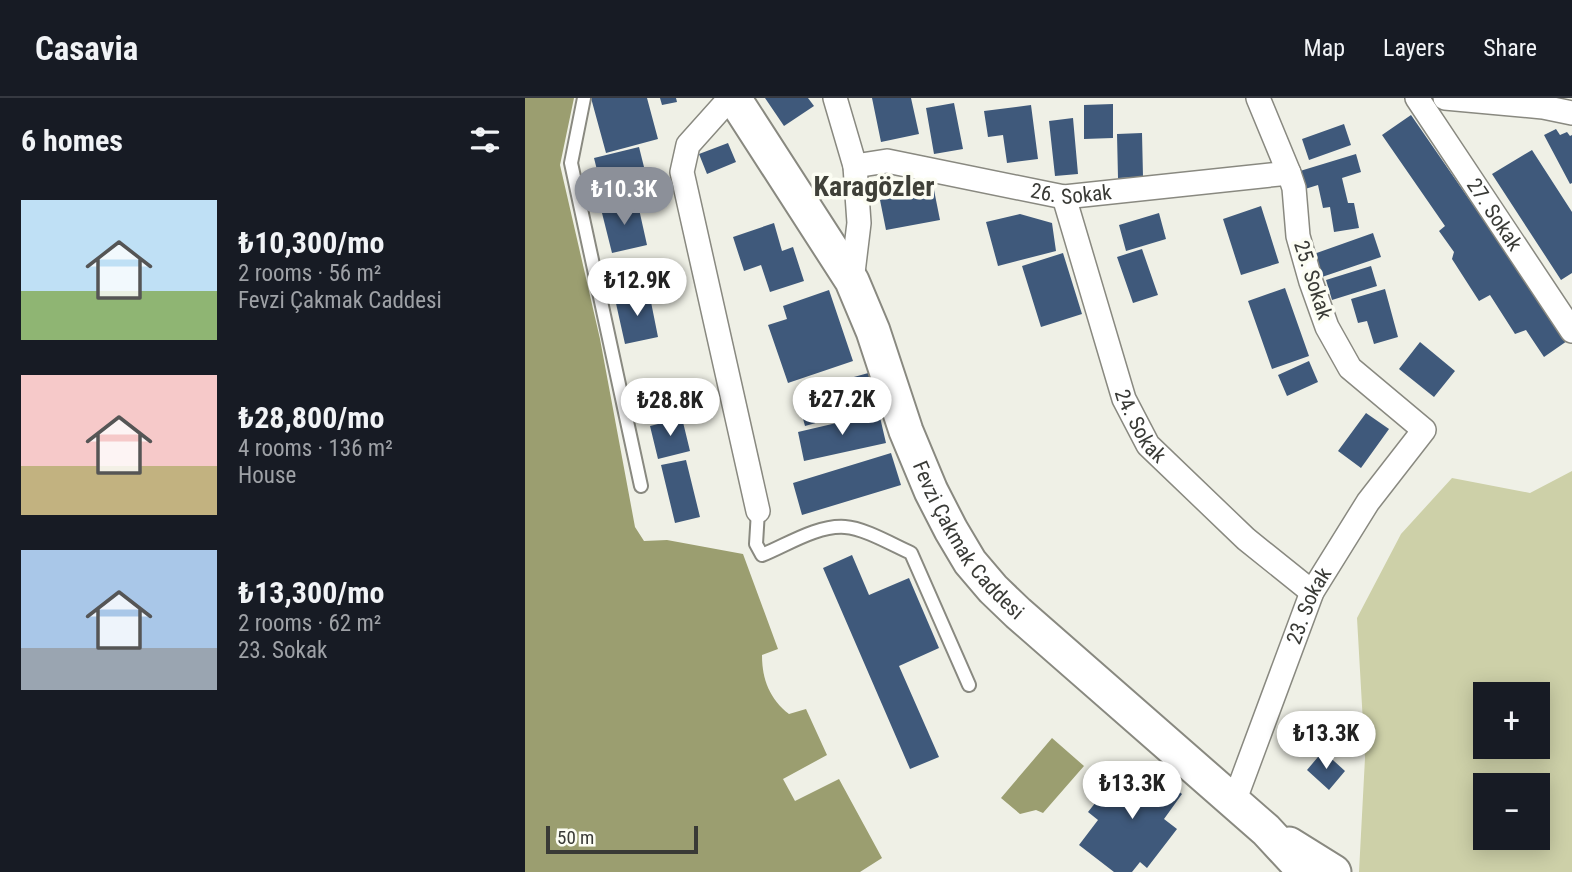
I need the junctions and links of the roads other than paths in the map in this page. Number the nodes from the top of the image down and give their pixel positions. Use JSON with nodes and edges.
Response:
{"nodes":[{"id":1,"x":584,"y":98,"type":"edge"},
{"id":2,"x":732,"y":98,"type":"edge"},
{"id":3,"x":835,"y":98,"type":"edge"},
{"id":4,"x":1258,"y":98,"type":"edge"},
{"id":5,"x":1417,"y":98,"type":"edge"},
{"id":6,"x":1445,"y":98,"type":"edge"},
{"id":7,"x":1572,"y":113,"type":"edge"},
{"id":8,"x":855,"y":166,"type":"junction"},
{"id":9,"x":1289,"y":173,"type":"junction"},
{"id":10,"x":1064,"y":197,"type":"junction"},
{"id":11,"x":852,"y":281,"type":"junction"},
{"id":12,"x":1572,"y":331,"type":"edge"},
{"id":13,"x":1424,"y":430,"type":"joint"},
{"id":14,"x":641,"y":486,"type":"dead end"},
{"id":15,"x":758,"y":511,"type":"joint"},
{"id":16,"x":1312,"y":592,"type":"junction"},
{"id":17,"x":969,"y":685,"type":"dead end"},
{"id":18,"x":1234,"y":802,"type":"junction"},
{"id":19,"x":1266,"y":830,"type":"junction"},
{"id":20,"x":1305,"y":872,"type":"edge"},
{"id":21,"x":1334,"y":872,"type":"edge"}],
"edges":[{"from":1,"to":14,"type":"lane"},
{"from":2,"to":11,"type":"street","name":"Fevzi Çakmak Caddesi"},
{"from":2,"to":15,"type":"street"},
{"from":3,"to":8,"type":"street"},
{"from":4,"to":9,"type":"street","name":"25. Sokak"},
{"from":5,"to":12,"type":"street","name":"27. Sokak"},
{"from":6,"to":7,"type":"street"},
{"from":8,"to":10,"type":"street","name":"26. Sokak"},
{"from":8,"to":11,"type":"street"},
{"from":9,"to":10,"type":"street","name":"26. Sokak"},
{"from":9,"to":13,"type":"street","name":"25. Sokak"},
{"from":10,"to":16,"type":"street","name":"24. Sokak"},
{"from":11,"to":18,"type":"street","name":"Fevzi Çakmak Caddesi"},
{"from":13,"to":16,"type":"street","name":"23. Sokak"},
{"from":15,"to":17,"type":"lane"},
{"from":16,"to":18,"type":"street","name":"23. Sokak"},
{"from":18,"to":19,"type":"street","name":"Fevzi Çakmak Caddesi"},
{"from":19,"to":20,"type":"street","name":"Fevzi Çakmak Caddesi"},
{"from":19,"to":21,"type":"street","name":"Fevzi Çakmak Caddesi"}]}
